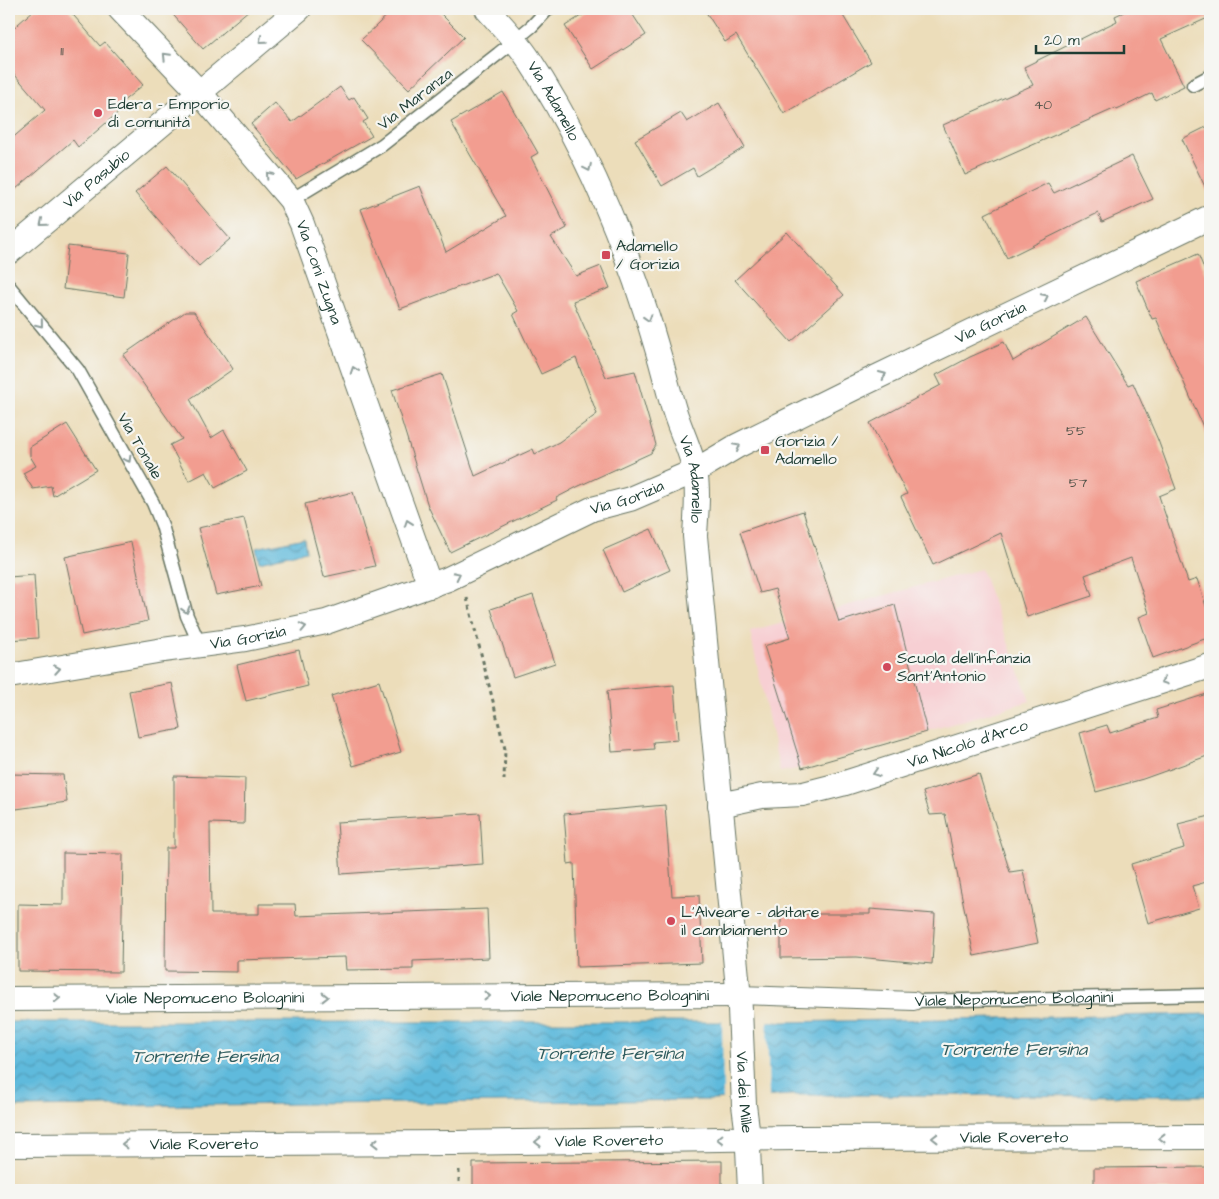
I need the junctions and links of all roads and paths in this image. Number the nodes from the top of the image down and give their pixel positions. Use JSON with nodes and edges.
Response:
{"nodes":[{"id":1,"x":120,"y":9,"type":"edge"},
{"id":2,"x":299,"y":9,"type":"edge"},
{"id":3,"x":487,"y":9,"type":"edge"},
{"id":4,"x":548,"y":9,"type":"edge"},
{"id":5,"x":515,"y":40,"type":"junction"},
{"id":6,"x":1210,"y":76,"type":"edge"},
{"id":7,"x":1193,"y":85,"type":"dead end"},
{"id":8,"x":199,"y":92,"type":"junction"},
{"id":9,"x":291,"y":200,"type":"junction"},
{"id":10,"x":1210,"y":217,"type":"edge"},
{"id":11,"x":9,"y":252,"type":"edge"},
{"id":12,"x":9,"y":286,"type":"edge"},
{"id":13,"x":695,"y":471,"type":"junction"},
{"id":14,"x":430,"y":586,"type":"junction"},
{"id":15,"x":467,"y":597,"type":"dead end"},
{"id":16,"x":200,"y":645,"type":"junction"},
{"id":17,"x":1210,"y":666,"type":"edge"},
{"id":18,"x":9,"y":676,"type":"edge"},
{"id":19,"x":504,"y":780,"type":"dead end"},
{"id":20,"x":720,"y":805,"type":"junction"},
{"id":21,"x":1210,"y":995,"type":"edge"},
{"id":22,"x":9,"y":999,"type":"edge"},
{"id":23,"x":914,"y":1001,"type":"joint"},
{"id":24,"x":739,"y":1002,"type":"junction"},
{"id":25,"x":1210,"y":1137,"type":"edge"},
{"id":26,"x":748,"y":1139,"type":"junction"},
{"id":27,"x":9,"y":1146,"type":"edge"},
{"id":28,"x":459,"y":1167,"type":"dead end"},
{"id":29,"x":459,"y":1190,"type":"edge"},
{"id":30,"x":750,"y":1190,"type":"edge"}],
"edges":[{"from":8,"to":1,"type":"street","name":"Via Coni Zugna","one_way":true},
{"from":2,"to":8,"type":"street","name":"Via Pasubio","one_way":true},
{"from":3,"to":5,"type":"street","name":"Via Adamello"},
{"from":4,"to":5,"type":"lane","name":"Via Maranza"},
{"from":5,"to":9,"type":"lane","name":"Via Maranza"},
{"from":5,"to":13,"type":"street","name":"Via Adamello","one_way":true},
{"from":6,"to":7,"type":"lane"},
{"from":9,"to":8,"type":"street","name":"Via Coni Zugna","one_way":true},
{"from":8,"to":11,"type":"street","name":"Via Pasubio","one_way":true},
{"from":14,"to":9,"type":"street","name":"Via Coni Zugna","one_way":true},
{"from":13,"to":10,"type":"street","name":"Via Gorizia","one_way":true},
{"from":12,"to":16,"type":"lane","name":"Via Tonale","one_way":true},
{"from":14,"to":13,"type":"street","name":"Via Gorizia","one_way":true},
{"from":13,"to":20,"type":"street","name":"Via Adamello"},
{"from":16,"to":14,"type":"street","name":"Via Gorizia","one_way":true},
{"from":15,"to":19,"type":"path"},
{"from":18,"to":16,"type":"street","name":"Via Gorizia","one_way":true},
{"from":17,"to":20,"type":"street","name":"Via Nicoló d'Arco","one_way":true},
{"from":20,"to":24,"type":"street","name":"Via Adamello"},
{"from":21,"to":23,"type":"lane","name":"Viale Nepomuceno Bolognini"},
{"from":22,"to":24,"type":"street","name":"Viale Nepomuceno Bolognini","one_way":true},
{"from":23,"to":24,"type":"street","name":"Viale Nepomuceno Bolognini"},
{"from":24,"to":26,"type":"street","name":"Via dei Mille"},
{"from":25,"to":26,"type":"street","name":"Viale Rovereto","one_way":true},
{"from":26,"to":27,"type":"street","name":"Viale Rovereto","one_way":true},
{"from":26,"to":30,"type":"street","name":"Via dei Mille"},
{"from":28,"to":29,"type":"path"}]}
